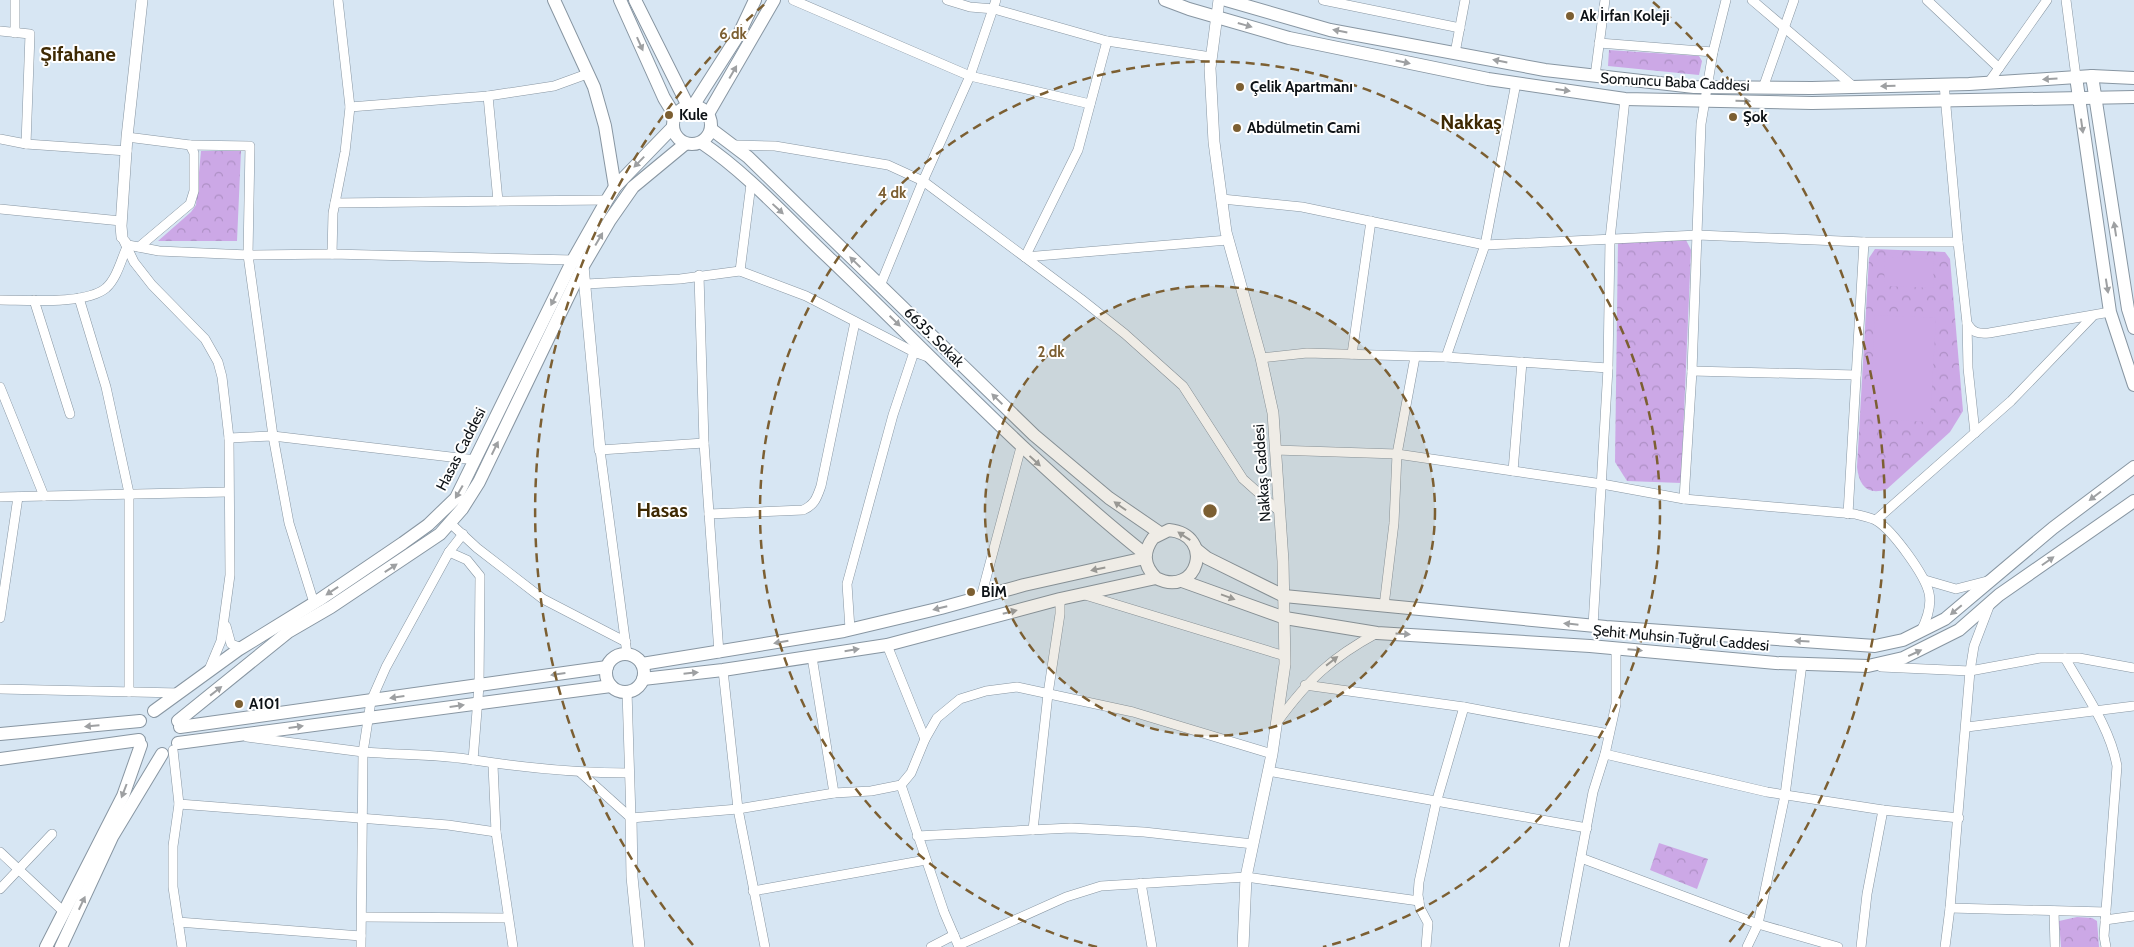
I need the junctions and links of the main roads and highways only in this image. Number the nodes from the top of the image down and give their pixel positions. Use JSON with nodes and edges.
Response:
{"nodes":[{"id":1,"x":554,"y":0,"type":"edge"},
{"id":2,"x":620,"y":0,"type":"edge"},
{"id":3,"x":635,"y":0,"type":"edge"},
{"id":4,"x":755,"y":0,"type":"edge"},
{"id":5,"x":774,"y":0,"type":"edge"},
{"id":6,"x":1166,"y":0,"type":"edge"},
{"id":7,"x":1226,"y":0,"type":"edge"},
{"id":8,"x":2092,"y":76,"type":"junction"},
{"id":9,"x":2076,"y":77,"type":"junction"},
{"id":10,"x":2134,"y":78,"type":"edge"},
{"id":11,"x":1707,"y":94,"type":"junction"},
{"id":12,"x":2078,"y":96,"type":"junction"},
{"id":13,"x":2093,"y":96,"type":"junction"},
{"id":14,"x":2134,"y":97,"type":"edge"},
{"id":15,"x":691,"y":106,"type":"junction"},
{"id":16,"x":708,"y":114,"type":"junction"},
{"id":17,"x":674,"y":122,"type":"junction"},
{"id":18,"x":711,"y":129,"type":"junction"},
{"id":19,"x":702,"y":143,"type":"junction"},
{"id":20,"x":686,"y":144,"type":"junction"},
{"id":21,"x":614,"y":187,"type":"junction"},
{"id":22,"x":578,"y":263,"type":"junction"},
{"id":23,"x":2134,"y":328,"type":"edge"},
{"id":24,"x":2134,"y":385,"type":"edge"},
{"id":25,"x":2134,"y":467,"type":"edge"},
{"id":26,"x":2133,"y":502,"type":"edge"},
{"id":27,"x":1160,"y":533,"type":"junction"},
{"id":28,"x":1197,"y":550,"type":"junction"},
{"id":29,"x":1145,"y":556,"type":"junction"},
{"id":30,"x":1156,"y":578,"type":"junction"},
{"id":31,"x":1182,"y":581,"type":"junction"},
{"id":32,"x":642,"y":664,"type":"junction"},
{"id":33,"x":606,"y":668,"type":"junction"},
{"id":34,"x":643,"y":679,"type":"junction"},
{"id":35,"x":611,"y":686,"type":"junction"},
{"id":36,"x":154,"y":711,"type":"junction"},
{"id":37,"x":140,"y":721,"type":"junction"},
{"id":38,"x":179,"y":724,"type":"junction"},
{"id":39,"x":0,"y":734,"type":"edge"},
{"id":40,"x":140,"y":742,"type":"junction"},
{"id":41,"x":171,"y":749,"type":"junction"},
{"id":42,"x":0,"y":759,"type":"edge"},
{"id":43,"x":46,"y":947,"type":"edge"},
{"id":44,"x":61,"y":947,"type":"edge"}],
"edges":[{"from":1,"to":21,"type":"main road"},
{"from":2,"to":17,"type":"main road","one_way":true},
{"from":3,"to":15,"type":"main road"},
{"from":4,"to":15,"type":"main road"},
{"from":16,"to":5,"type":"main road","one_way":true},
{"from":6,"to":11,"type":"main road","name":"Somuncu Baba Caddesi","one_way":true},
{"from":11,"to":7,"type":"main road","name":"Somuncu Baba Caddesi","one_way":true},
{"from":8,"to":9,"type":"main road","name":"Somuncu Baba Caddesi"},
{"from":8,"to":10,"type":"main road","name":"Somuncu Baba Caddesi"},
{"from":8,"to":13,"type":"main road"},
{"from":9,"to":11,"type":"main road","name":"Somuncu Baba Caddesi","one_way":true},
{"from":9,"to":12,"type":"main road"},
{"from":11,"to":12,"type":"main road","name":"Somuncu Baba Caddesi","one_way":true},
{"from":12,"to":13,"type":"main road","name":"Somuncu Baba Caddesi"},
{"from":12,"to":24,"type":"main road","one_way":true},
{"from":13,"to":14,"type":"main road","name":"Somuncu Baba Caddesi"},
{"from":23,"to":13,"type":"main road","one_way":true},
{"from":15,"to":16,"type":"main road"},
{"from":15,"to":17,"type":"main road"},
{"from":16,"to":18,"type":"main road"},
{"from":17,"to":20,"type":"main road"},
{"from":17,"to":21,"type":"main road","name":"Hasas Caddesi","one_way":true},
{"from":18,"to":19,"type":"main road"},
{"from":27,"to":18,"type":"main road","name":"6635. Sokak","one_way":true},
{"from":19,"to":20,"type":"main road"},
{"from":19,"to":29,"type":"main road","name":"6635. Sokak","one_way":true},
{"from":22,"to":20,"type":"main road","name":"Hasas Caddesi","one_way":true},
{"from":21,"to":22,"type":"main road","name":"Hasas Caddesi"},
{"from":22,"to":36,"type":"main road","name":"Hasas Caddesi","one_way":true},
{"from":38,"to":22,"type":"main road","name":"Hasas Caddesi","one_way":true},
{"from":25,"to":28,"type":"main road","name":"Şehit Muhsin Tuğrul Caddesi","one_way":true},
{"from":31,"to":26,"type":"main road","name":"Şehit Muhsin Tuğrul Caddesi","one_way":true},
{"from":28,"to":27,"type":"main road","one_way":true},
{"from":27,"to":29,"type":"main road"},
{"from":28,"to":31,"type":"main road"},
{"from":29,"to":30,"type":"main road"},
{"from":29,"to":32,"type":"main road","one_way":true},
{"from":30,"to":31,"type":"main road"},
{"from":34,"to":30,"type":"main road","one_way":true},
{"from":32,"to":33,"type":"main road"},
{"from":32,"to":34,"type":"main road"},
{"from":33,"to":35,"type":"main road"},
{"from":33,"to":38,"type":"main road","one_way":true},
{"from":34,"to":35,"type":"main road"},
{"from":41,"to":35,"type":"main road","one_way":true},
{"from":36,"to":37,"type":"main road"},
{"from":36,"to":38,"type":"main road"},
{"from":37,"to":39,"type":"main road","one_way":true},
{"from":37,"to":40,"type":"main road"},
{"from":38,"to":41,"type":"main road"},
{"from":40,"to":41,"type":"main road"},
{"from":40,"to":42,"type":"main road"},
{"from":40,"to":43,"type":"main road","one_way":true},
{"from":44,"to":41,"type":"main road","one_way":true}]}
